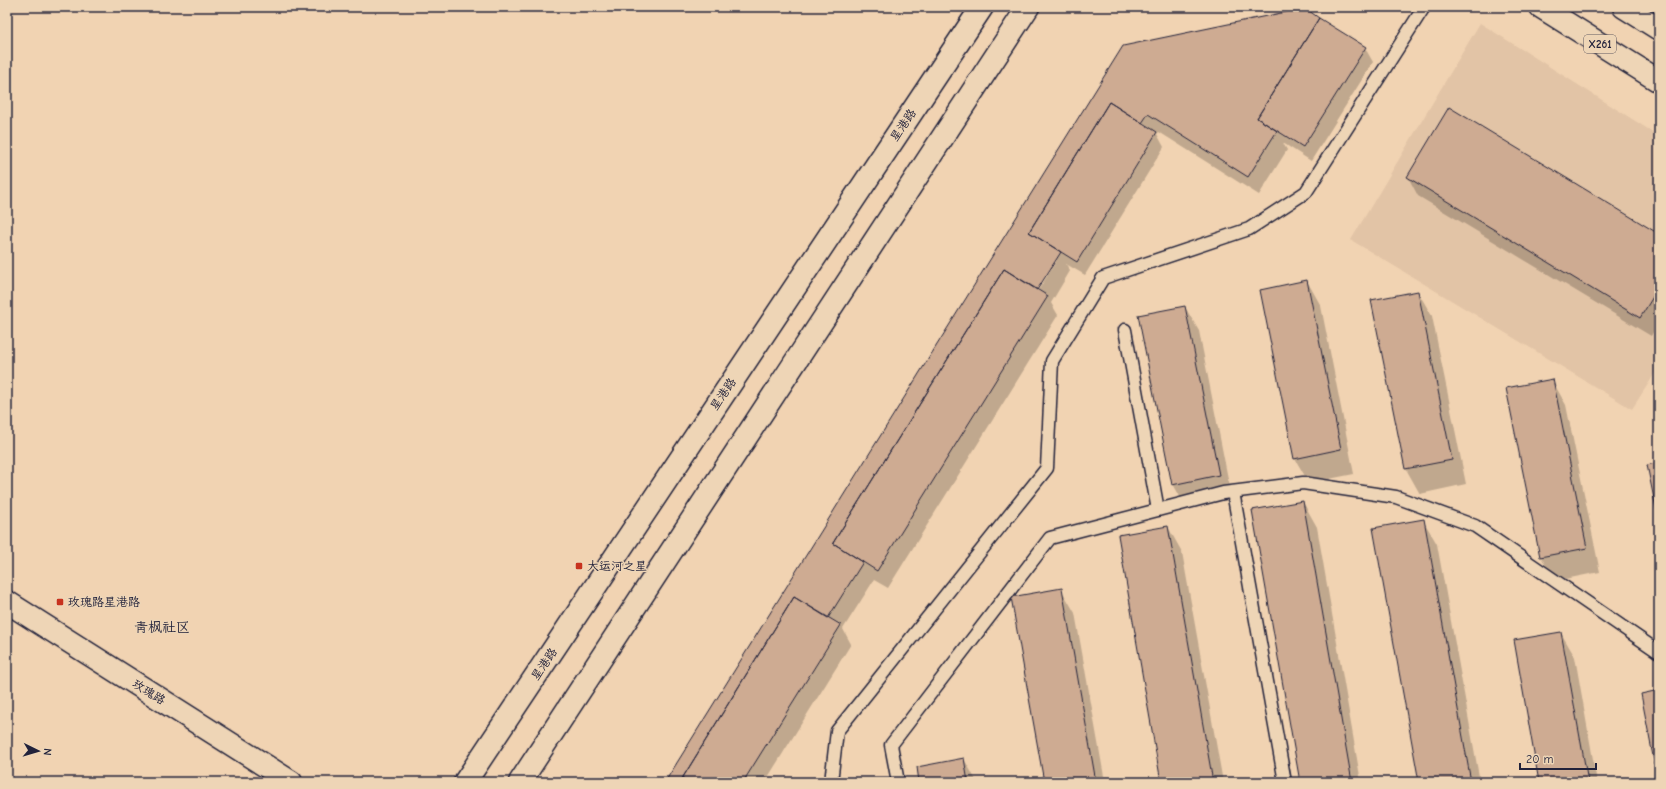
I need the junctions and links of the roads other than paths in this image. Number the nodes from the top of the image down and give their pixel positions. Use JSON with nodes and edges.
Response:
{"nodes":[{"id":1,"x":982,"y":7,"type":"edge"},
{"id":2,"x":1028,"y":7,"type":"edge"},
{"id":3,"x":1424,"y":7,"type":"edge"},
{"id":4,"x":1541,"y":7,"type":"edge"},
{"id":5,"x":1624,"y":7,"type":"edge"},
{"id":6,"x":1659,"y":29,"type":"edge"},
{"id":7,"x":1659,"y":81,"type":"edge"},
{"id":8,"x":1125,"y":330,"type":"dead end"},
{"id":9,"x":1233,"y":492,"type":"junction"},
{"id":10,"x":1158,"y":510,"type":"junction"},
{"id":11,"x":7,"y":602,"type":"edge"},
{"id":12,"x":1659,"y":652,"type":"edge"},
{"id":13,"x":291,"y":782,"type":"edge"},
{"id":14,"x":465,"y":782,"type":"edge"},
{"id":15,"x":520,"y":782,"type":"edge"},
{"id":16,"x":831,"y":782,"type":"edge"},
{"id":17,"x":898,"y":782,"type":"edge"},
{"id":18,"x":1285,"y":782,"type":"edge"}],
"edges":[{"from":1,"to":14,"type":"main road","name":"星港路"},
{"from":2,"to":15,"type":"main road"},
{"from":3,"to":16,"type":"lane"},
{"from":4,"to":7,"type":"main road","number":"X261"},
{"from":5,"to":6,"type":"main road"},
{"from":8,"to":10,"type":"lane"},
{"from":9,"to":10,"type":"lane"},
{"from":9,"to":12,"type":"lane"},
{"from":9,"to":18,"type":"lane"},
{"from":10,"to":17,"type":"lane"},
{"from":11,"to":13,"type":"main road","name":"玫瑰路"}]}
